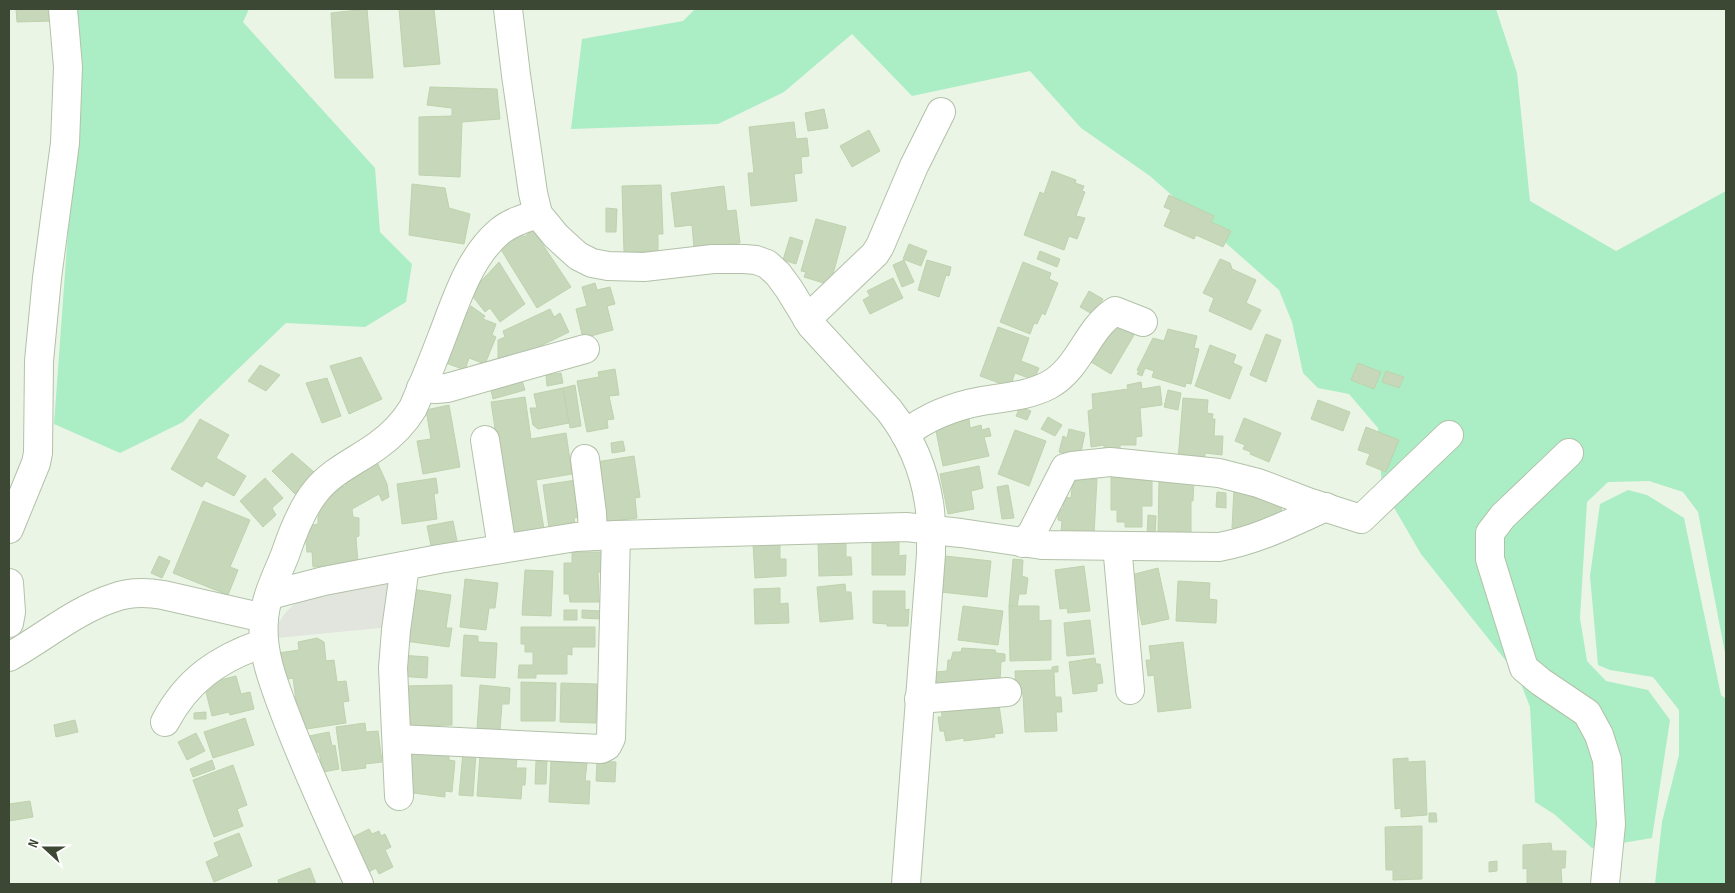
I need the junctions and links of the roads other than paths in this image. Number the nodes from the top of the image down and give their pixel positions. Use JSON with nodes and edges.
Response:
{"nodes":[{"id":1,"x":63,"y":9,"type":"edge"},
{"id":2,"x":508,"y":9,"type":"edge"},
{"id":3,"x":941,"y":112,"type":"dead end"},
{"id":4,"x":538,"y":214,"type":"junction"},
{"id":5,"x":807,"y":318,"type":"junction"},
{"id":6,"x":1143,"y":322,"type":"dead end"},
{"id":7,"x":585,"y":349,"type":"dead end"},
{"id":8,"x":421,"y":388,"type":"junction"},
{"id":9,"x":905,"y":434,"type":"junction"},
{"id":10,"x":1449,"y":435,"type":"dead end"},
{"id":11,"x":485,"y":440,"type":"dead end"},
{"id":12,"x":1569,"y":453,"type":"dead end"},
{"id":13,"x":585,"y":459,"type":"dead end"},
{"id":14,"x":1326,"y":507,"type":"junction"},
{"id":15,"x":9,"y":529,"type":"edge"},
{"id":16,"x":931,"y":530,"type":"junction"},
{"id":17,"x":604,"y":536,"type":"junction"},
{"id":18,"x":1023,"y":543,"type":"junction"},
{"id":19,"x":1118,"y":546,"type":"junction"},
{"id":20,"x":502,"y":548,"type":"junction"},
{"id":21,"x":405,"y":566,"type":"junction"},
{"id":22,"x":9,"y":583,"type":"edge"},
{"id":23,"x":266,"y":619,"type":"junction"},
{"id":24,"x":9,"y":623,"type":"edge"},
{"id":25,"x":9,"y":657,"type":"edge"},
{"id":26,"x":1130,"y":690,"type":"dead end"},
{"id":27,"x":1008,"y":692,"type":"dead end"},
{"id":28,"x":919,"y":699,"type":"junction"},
{"id":29,"x":165,"y":722,"type":"dead end"},
{"id":30,"x":398,"y":738,"type":"junction"},
{"id":31,"x":399,"y":796,"type":"dead end"},
{"id":32,"x":359,"y":884,"type":"edge"},
{"id":33,"x":906,"y":884,"type":"edge"},
{"id":34,"x":1605,"y":884,"type":"edge"}],
"edges":[{"from":1,"to":15,"type":"street"},
{"from":2,"to":4,"type":"street"},
{"from":3,"to":5,"type":"street"},
{"from":4,"to":5,"type":"street"},
{"from":4,"to":8,"type":"street"},
{"from":5,"to":9,"type":"street"},
{"from":6,"to":9,"type":"street"},
{"from":7,"to":8,"type":"street"},
{"from":8,"to":23,"type":"street"},
{"from":9,"to":16,"type":"street"},
{"from":10,"to":14,"type":"street"},
{"from":11,"to":20,"type":"street"},
{"from":12,"to":34,"type":"street"},
{"from":13,"to":17,"type":"street"},
{"from":14,"to":18,"type":"street"},
{"from":14,"to":19,"type":"street"},
{"from":16,"to":17,"type":"street"},
{"from":16,"to":18,"type":"street"},
{"from":16,"to":28,"type":"street"},
{"from":17,"to":20,"type":"street"},
{"from":17,"to":30,"type":"street"},
{"from":18,"to":19,"type":"street"},
{"from":19,"to":26,"type":"street"},
{"from":20,"to":21,"type":"street"},
{"from":21,"to":23,"type":"street"},
{"from":21,"to":30,"type":"street"},
{"from":22,"to":24,"type":"street"},
{"from":23,"to":25,"type":"street"},
{"from":23,"to":29,"type":"street"},
{"from":23,"to":32,"type":"street"},
{"from":27,"to":28,"type":"street"},
{"from":28,"to":33,"type":"street"},
{"from":30,"to":31,"type":"street"}]}
